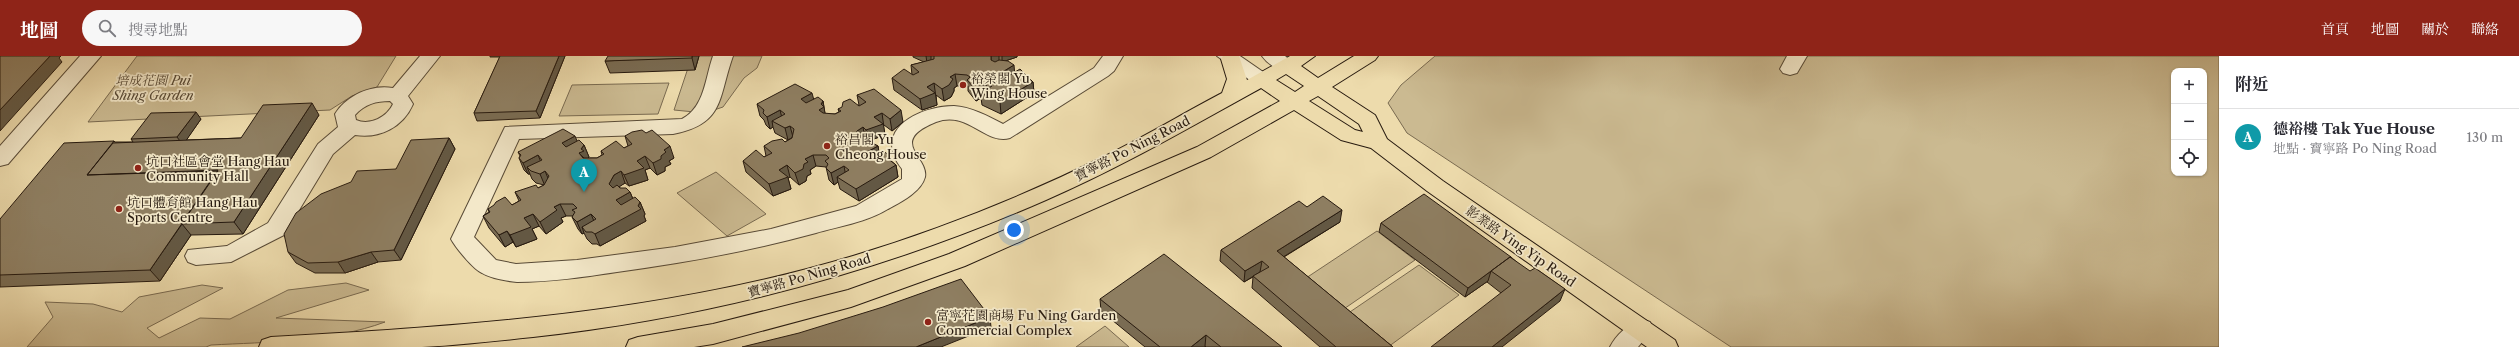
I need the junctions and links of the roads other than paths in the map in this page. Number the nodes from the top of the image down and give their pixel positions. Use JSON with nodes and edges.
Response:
{"nodes":[{"id":1,"x":91,"y":56,"type":"edge"},
{"id":2,"x":430,"y":56,"type":"edge"},
{"id":3,"x":723,"y":56,"type":"edge"},
{"id":4,"x":1113,"y":56,"type":"edge"},
{"id":5,"x":1305,"y":56,"type":"edge"},
{"id":6,"x":1368,"y":56,"type":"edge"},
{"id":7,"x":1229,"y":58,"type":"edge"},
{"id":8,"x":1279,"y":61,"type":"edge"},
{"id":9,"x":1346,"y":71,"type":"junction"},
{"id":10,"x":1262,"y":80,"type":"junction"},
{"id":11,"x":1319,"y":87,"type":"junction"},
{"id":12,"x":397,"y":96,"type":"junction"},
{"id":13,"x":1230,"y":98,"type":"junction"},
{"id":14,"x":1295,"y":102,"type":"junction"},
{"id":15,"x":1346,"y":104,"type":"junction"},
{"id":16,"x":352,"y":127,"type":"junction"},
{"id":17,"x":1378,"y":143,"type":"junction"},
{"id":18,"x":0,"y":159,"type":"edge"},
{"id":19,"x":196,"y":256,"type":"dead end"},
{"id":20,"x":1640,"y":329,"type":"junction"},
{"id":21,"x":271,"y":347,"type":"edge"},
{"id":22,"x":638,"y":347,"type":"edge"},
{"id":23,"x":1622,"y":347,"type":"edge"},
{"id":24,"x":1666,"y":347,"type":"edge"}],
"edges":[{"from":1,"to":18,"type":"street"},
{"from":2,"to":12,"type":"street"},
{"from":3,"to":4,"type":"street"},
{"from":5,"to":8,"type":"main road","name":"寶寧路 Po Ning Road"},
{"from":6,"to":9,"type":"main road"},
{"from":7,"to":10,"type":"street"},
{"from":7,"to":13,"type":"main road"},
{"from":8,"to":10,"type":"main road","name":"寶寧路 Po Ning Road"},
{"from":8,"to":11,"type":"main road","name":"影業路 Ying Yip Road"},
{"from":9,"to":11,"type":"main road"},
{"from":9,"to":15,"type":"main road"},
{"from":10,"to":13,"type":"main road","name":"寶寧路 Po Ning Road"},
{"from":10,"to":14,"type":"main road","name":"影業路 Ying Yip Road"},
{"from":11,"to":14,"type":"main road"},
{"from":11,"to":15,"type":"main road","name":"影業路 Ying Yip Road"},
{"from":12,"to":16,"type":"street"},
{"from":12,"to":16,"type":"street"},
{"from":13,"to":21,"type":"main road","name":"寶寧路 Po Ning Road"},
{"from":14,"to":17,"type":"main road","name":"影業路 Ying Yip Road"},
{"from":14,"to":22,"type":"main road"},
{"from":15,"to":17,"type":"main road","name":"影業路 Ying Yip Road"},
{"from":16,"to":19,"type":"street"},
{"from":17,"to":20,"type":"main road","name":"影業路 Ying Yip Road"},
{"from":20,"to":23,"type":"street"},
{"from":20,"to":24,"type":"main road","name":"影業路 Ying Yip Road"}]}
